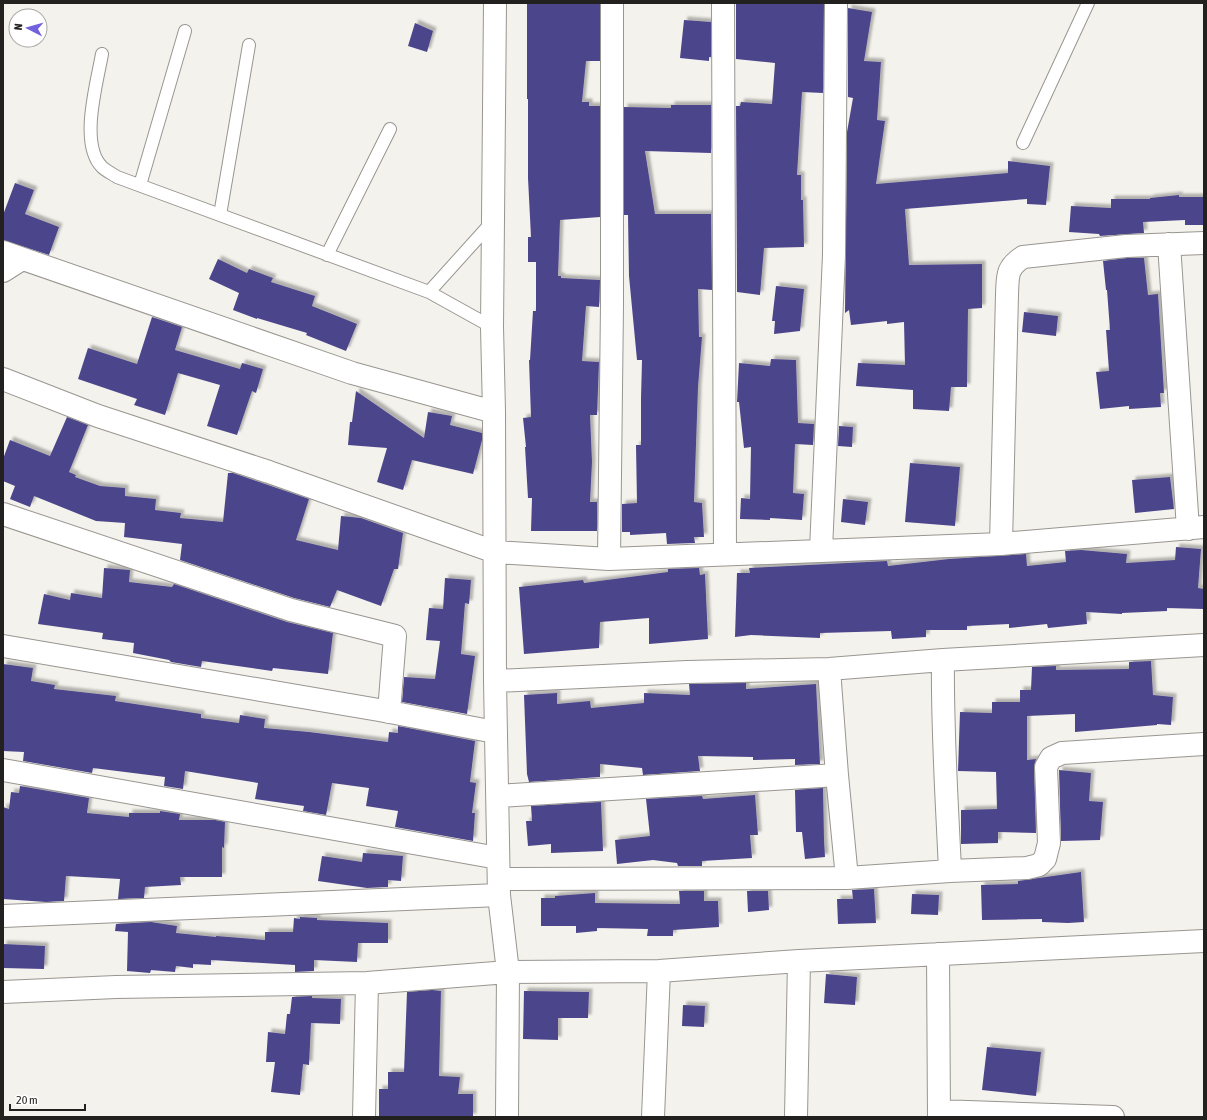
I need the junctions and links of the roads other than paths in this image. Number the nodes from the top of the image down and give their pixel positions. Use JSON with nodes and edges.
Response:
{"nodes":[{"id":1,"x":495,"y":3,"type":"edge"},
{"id":2,"x":612,"y":3,"type":"edge"},
{"id":3,"x":723,"y":3,"type":"edge"},
{"id":4,"x":836,"y":3,"type":"edge"},
{"id":5,"x":1088,"y":3,"type":"edge"},
{"id":6,"x":185,"y":30,"type":"dead end"},
{"id":7,"x":249,"y":45,"type":"dead end"},
{"id":8,"x":102,"y":54,"type":"dead end"},
{"id":9,"x":390,"y":129,"type":"dead end"},
{"id":10,"x":1023,"y":143,"type":"dead end"},
{"id":11,"x":140,"y":186,"type":"junction"},
{"id":12,"x":220,"y":215,"type":"junction"},
{"id":13,"x":493,"y":220,"type":"junction"},
{"id":14,"x":1204,"y":243,"type":"edge"},
{"id":15,"x":1169,"y":244,"type":"junction"},
{"id":16,"x":13,"y":255,"type":"edge"},
{"id":17,"x":327,"y":255,"type":"junction"},
{"id":18,"x":3,"y":271,"type":"edge"},
{"id":19,"x":429,"y":292,"type":"junction"},
{"id":20,"x":492,"y":328,"type":"junction"},
{"id":21,"x":3,"y":379,"type":"edge"},
{"id":22,"x":494,"y":412,"type":"junction"},
{"id":23,"x":3,"y":514,"type":"edge"},
{"id":24,"x":1196,"y":528,"type":"edge"},
{"id":25,"x":1001,"y":544,"type":"junction"},
{"id":26,"x":821,"y":550,"type":"junction"},
{"id":27,"x":495,"y":552,"type":"junction"},
{"id":28,"x":725,"y":554,"type":"junction"},
{"id":29,"x":609,"y":559,"type":"junction"},
{"id":30,"x":1204,"y":645,"type":"edge"},
{"id":31,"x":3,"y":646,"type":"edge"},
{"id":32,"x":943,"y":660,"type":"junction"},
{"id":33,"x":828,"y":668,"type":"junction"},
{"id":34,"x":495,"y":682,"type":"junction"},
{"id":35,"x":390,"y":712,"type":"junction"},
{"id":36,"x":495,"y":732,"type":"junction"},
{"id":37,"x":1204,"y":744,"type":"edge"},
{"id":38,"x":3,"y":770,"type":"edge"},
{"id":39,"x":836,"y":775,"type":"junction"},
{"id":40,"x":498,"y":796,"type":"junction"},
{"id":41,"x":498,"y":858,"type":"junction"},
{"id":42,"x":950,"y":871,"type":"junction"},
{"id":43,"x":847,"y":878,"type":"junction"},
{"id":44,"x":498,"y":887,"type":"junction"},
{"id":45,"x":3,"y":916,"type":"edge"},
{"id":46,"x":1204,"y":941,"type":"edge"},
{"id":47,"x":938,"y":954,"type":"junction"},
{"id":48,"x":799,"y":962,"type":"junction"},
{"id":49,"x":659,"y":971,"type":"junction"},
{"id":50,"x":508,"y":972,"type":"junction"},
{"id":51,"x":367,"y":983,"type":"junction"},
{"id":52,"x":3,"y":992,"type":"edge"},
{"id":53,"x":939,"y":1114,"type":"edge"},
{"id":54,"x":364,"y":1117,"type":"edge"},
{"id":55,"x":507,"y":1117,"type":"edge"},
{"id":56,"x":653,"y":1117,"type":"edge"},
{"id":57,"x":796,"y":1117,"type":"edge"},
{"id":58,"x":1113,"y":1117,"type":"edge"}],
"edges":[{"from":1,"to":13,"type":"street"},
{"from":2,"to":29,"type":"street"},
{"from":3,"to":28,"type":"street"},
{"from":4,"to":26,"type":"street"},
{"from":5,"to":10,"type":"lane"},
{"from":6,"to":11,"type":"lane"},
{"from":7,"to":12,"type":"lane"},
{"from":8,"to":11,"type":"lane"},
{"from":9,"to":17,"type":"lane"},
{"from":11,"to":12,"type":"lane"},
{"from":12,"to":17,"type":"lane"},
{"from":13,"to":19,"type":"lane"},
{"from":13,"to":20,"type":"street"},
{"from":14,"to":15,"type":"street"},
{"from":15,"to":24,"type":"street"},
{"from":15,"to":25,"type":"street"},
{"from":16,"to":18,"type":"street"},
{"from":16,"to":22,"type":"street"},
{"from":17,"to":19,"type":"lane"},
{"from":19,"to":20,"type":"lane"},
{"from":20,"to":22,"type":"street"},
{"from":21,"to":27,"type":"street"},
{"from":22,"to":27,"type":"street"},
{"from":23,"to":35,"type":"street"},
{"from":24,"to":25,"type":"street"},
{"from":25,"to":26,"type":"street"},
{"from":26,"to":28,"type":"street"},
{"from":27,"to":29,"type":"street"},
{"from":27,"to":34,"type":"street"},
{"from":28,"to":29,"type":"street"},
{"from":30,"to":32,"type":"street"},
{"from":31,"to":35,"type":"street"},
{"from":32,"to":33,"type":"street"},
{"from":32,"to":42,"type":"street"},
{"from":33,"to":34,"type":"street"},
{"from":33,"to":39,"type":"street"},
{"from":34,"to":36,"type":"street"},
{"from":35,"to":36,"type":"street"},
{"from":36,"to":40,"type":"street"},
{"from":37,"to":42,"type":"street"},
{"from":38,"to":41,"type":"street"},
{"from":39,"to":40,"type":"street"},
{"from":39,"to":43,"type":"street"},
{"from":40,"to":41,"type":"street"},
{"from":41,"to":44,"type":"street"},
{"from":42,"to":43,"type":"street"},
{"from":43,"to":44,"type":"street"},
{"from":44,"to":45,"type":"street"},
{"from":44,"to":50,"type":"street"},
{"from":46,"to":47,"type":"street"},
{"from":47,"to":48,"type":"street"},
{"from":47,"to":53,"type":"street"},
{"from":48,"to":49,"type":"street"},
{"from":48,"to":57,"type":"street"},
{"from":49,"to":50,"type":"street"},
{"from":49,"to":56,"type":"street"},
{"from":50,"to":51,"type":"street"},
{"from":50,"to":55,"type":"street"},
{"from":51,"to":52,"type":"street"},
{"from":51,"to":54,"type":"street"},
{"from":53,"to":58,"type":"street"}]}
